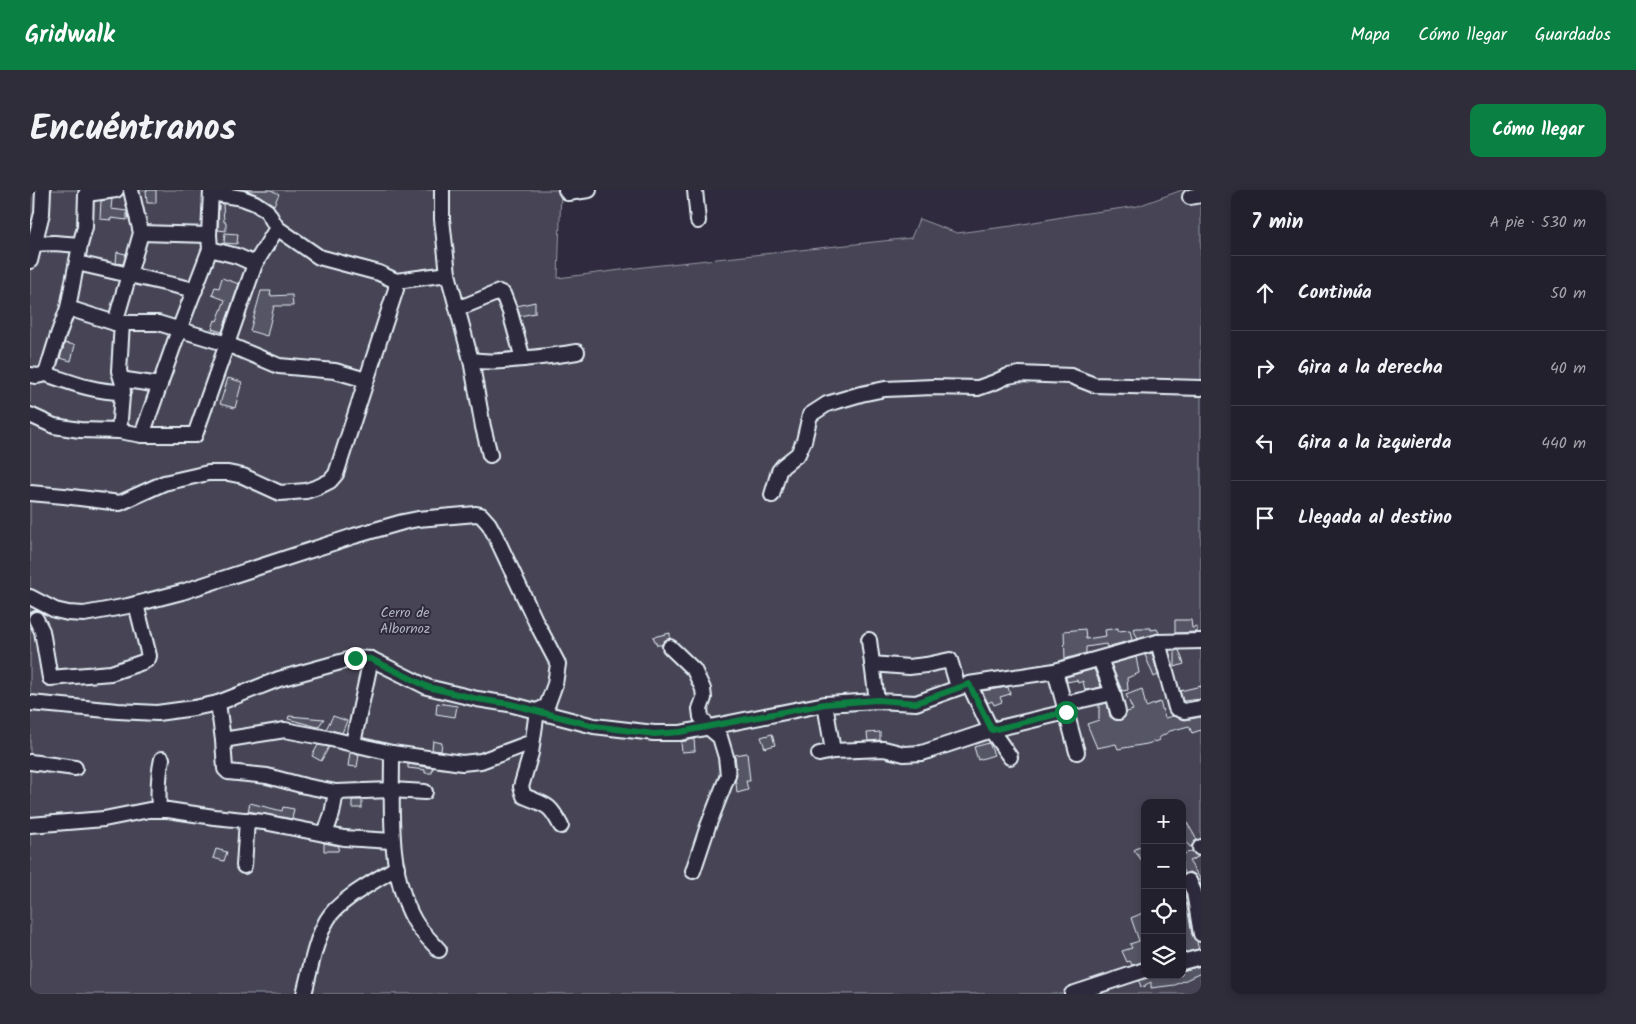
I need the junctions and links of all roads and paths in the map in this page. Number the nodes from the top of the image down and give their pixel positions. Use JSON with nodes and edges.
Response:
{"nodes":[{"id":1,"x":43,"y":190,"type":"edge"},
{"id":2,"x":116,"y":190,"type":"edge"},
{"id":3,"x":131,"y":190,"type":"edge"},
{"id":4,"x":442,"y":190,"type":"edge"},
{"id":5,"x":566,"y":190,"type":"edge"},
{"id":6,"x":589,"y":190,"type":"edge"},
{"id":7,"x":695,"y":190,"type":"edge"},
{"id":8,"x":92,"y":191,"type":"edge"},
{"id":9,"x":211,"y":191,"type":"edge"},
{"id":10,"x":698,"y":221,"type":"dead end"},
{"id":11,"x":277,"y":228,"type":"junction"},
{"id":12,"x":141,"y":233,"type":"junction"},
{"id":13,"x":209,"y":235,"type":"junction"},
{"id":14,"x":32,"y":244,"type":"edge"},
{"id":15,"x":80,"y":245,"type":"junction"},
{"id":16,"x":210,"y":249,"type":"junction"},
{"id":17,"x":30,"y":261,"type":"edge"},
{"id":18,"x":77,"y":263,"type":"junction"},
{"id":19,"x":255,"y":264,"type":"junction"},
{"id":20,"x":448,"y":274,"type":"junction"},
{"id":21,"x":128,"y":275,"type":"junction"},
{"id":22,"x":396,"y":281,"type":"junction"},
{"id":23,"x":195,"y":290,"type":"junction"},
{"id":24,"x":458,"y":307,"type":"junction"},
{"id":25,"x":68,"y":308,"type":"junction"},
{"id":26,"x":118,"y":323,"type":"junction"},
{"id":27,"x":179,"y":330,"type":"junction"},
{"id":28,"x":226,"y":344,"type":"junction"},
{"id":29,"x":577,"y":352,"type":"dead end"},
{"id":30,"x":523,"y":359,"type":"junction"},
{"id":31,"x":471,"y":360,"type":"junction"},
{"id":32,"x":46,"y":374,"type":"junction"},
{"id":33,"x":30,"y":376,"type":"edge"},
{"id":34,"x":366,"y":380,"type":"junction"},
{"id":35,"x":160,"y":385,"type":"junction"},
{"id":36,"x":123,"y":388,"type":"junction"},
{"id":37,"x":1201,"y":388,"type":"edge"},
{"id":38,"x":30,"y":415,"type":"edge"},
{"id":39,"x":119,"y":430,"type":"junction"},
{"id":40,"x":142,"y":435,"type":"junction"},
{"id":41,"x":490,"y":455,"type":"dead end"},
{"id":42,"x":30,"y":493,"type":"edge"},
{"id":43,"x":772,"y":495,"type":"dead end"},
{"id":44,"x":30,"y":597,"type":"edge"},
{"id":45,"x":136,"y":604,"type":"junction"},
{"id":46,"x":50,"y":606,"type":"junction"},
{"id":47,"x":33,"y":619,"type":"edge"},
{"id":48,"x":869,"y":640,"type":"dead end"},
{"id":49,"x":1201,"y":641,"type":"edge"},
{"id":50,"x":1158,"y":642,"type":"junction"},
{"id":51,"x":670,"y":647,"type":"dead end"},
{"id":52,"x":371,"y":659,"type":"junction"},
{"id":53,"x":1100,"y":659,"type":"junction"},
{"id":54,"x":872,"y":664,"type":"junction"},
{"id":55,"x":1055,"y":671,"type":"junction"},
{"id":56,"x":964,"y":685,"type":"junction"},
{"id":57,"x":1113,"y":693,"type":"junction"},
{"id":58,"x":877,"y":700,"type":"junction"},
{"id":59,"x":30,"y":703,"type":"edge"},
{"id":60,"x":218,"y":703,"type":"junction"},
{"id":61,"x":825,"y":704,"type":"junction"},
{"id":62,"x":1065,"y":708,"type":"junction"},
{"id":63,"x":1201,"y":708,"type":"edge"},
{"id":64,"x":537,"y":711,"type":"junction"},
{"id":65,"x":1118,"y":712,"type":"dead end"},
{"id":66,"x":708,"y":727,"type":"junction"},
{"id":67,"x":992,"y":730,"type":"junction"},
{"id":68,"x":223,"y":740,"type":"junction"},
{"id":69,"x":532,"y":742,"type":"junction"},
{"id":70,"x":353,"y":743,"type":"junction"},
{"id":71,"x":1077,"y":752,"type":"dead end"},
{"id":72,"x":392,"y":753,"type":"junction"},
{"id":73,"x":1010,"y":757,"type":"dead end"},
{"id":74,"x":162,"y":759,"type":"dead end"},
{"id":75,"x":30,"y":762,"type":"edge"},
{"id":76,"x":75,"y":768,"type":"dead end"},
{"id":77,"x":392,"y":790,"type":"junction"},
{"id":78,"x":336,"y":792,"type":"junction"},
{"id":79,"x":425,"y":792,"type":"dead end"},
{"id":80,"x":158,"y":810,"type":"junction"},
{"id":81,"x":247,"y":820,"type":"junction"},
{"id":82,"x":30,"y":825,"type":"edge"},
{"id":83,"x":561,"y":826,"type":"dead end"},
{"id":84,"x":325,"y":834,"type":"junction"},
{"id":85,"x":392,"y":841,"type":"junction"},
{"id":86,"x":244,"y":866,"type":"dead end"},
{"id":87,"x":397,"y":867,"type":"junction"},
{"id":88,"x":693,"y":871,"type":"dead end"},
{"id":89,"x":1189,"y":881,"type":"dead end"},
{"id":90,"x":1201,"y":934,"type":"edge"},
{"id":91,"x":439,"y":950,"type":"dead end"},
{"id":92,"x":1201,"y":957,"type":"edge"},
{"id":93,"x":1186,"y":961,"type":"edge"},
{"id":94,"x":1141,"y":971,"type":"edge"},
{"id":95,"x":304,"y":994,"type":"edge"},
{"id":96,"x":1072,"y":994,"type":"edge"}],
"edges":[{"from":1,"to":14,"type":"street"},
{"from":2,"to":8,"type":"street"},
{"from":3,"to":12,"type":"street"},
{"from":4,"to":20,"type":"street"},
{"from":5,"to":6,"type":"street"},
{"from":7,"to":10,"type":"street"},
{"from":8,"to":15,"type":"street"},
{"from":9,"to":11,"type":"street"},
{"from":9,"to":13,"type":"street"},
{"from":11,"to":19,"type":"street"},
{"from":11,"to":22,"type":"street"},
{"from":12,"to":13,"type":"street"},
{"from":12,"to":21,"type":"street"},
{"from":13,"to":16,"type":"street"},
{"from":14,"to":15,"type":"street"},
{"from":14,"to":17,"type":"street"},
{"from":15,"to":18,"type":"street"},
{"from":16,"to":19,"type":"street"},
{"from":16,"to":23,"type":"street"},
{"from":18,"to":21,"type":"street"},
{"from":18,"to":25,"type":"street"},
{"from":19,"to":28,"type":"street"},
{"from":20,"to":22,"type":"street"},
{"from":20,"to":24,"type":"street"},
{"from":21,"to":23,"type":"street"},
{"from":21,"to":26,"type":"street"},
{"from":22,"to":34,"type":"street"},
{"from":23,"to":27,"type":"street"},
{"from":24,"to":30,"type":"street"},
{"from":24,"to":31,"type":"street"},
{"from":25,"to":26,"type":"street"},
{"from":25,"to":32,"type":"street"},
{"from":26,"to":27,"type":"street"},
{"from":26,"to":36,"type":"street"},
{"from":27,"to":28,"type":"street"},
{"from":27,"to":35,"type":"street"},
{"from":28,"to":34,"type":"street"},
{"from":28,"to":40,"type":"street"},
{"from":29,"to":30,"type":"street"},
{"from":30,"to":31,"type":"street"},
{"from":31,"to":41,"type":"street"},
{"from":32,"to":33,"type":"street"},
{"from":32,"to":36,"type":"street"},
{"from":34,"to":42,"type":"street"},
{"from":35,"to":36,"type":"street"},
{"from":35,"to":40,"type":"street"},
{"from":36,"to":39,"type":"street"},
{"from":37,"to":43,"type":"street"},
{"from":38,"to":39,"type":"street"},
{"from":39,"to":40,"type":"street"},
{"from":44,"to":46,"type":"street"},
{"from":45,"to":46,"type":"street"},
{"from":45,"to":47,"type":"street"},
{"from":45,"to":64,"type":"street"},
{"from":46,"to":47,"type":"street"},
{"from":48,"to":54,"type":"street"},
{"from":49,"to":50,"type":"street"},
{"from":50,"to":53,"type":"street"},
{"from":50,"to":63,"type":"street"},
{"from":51,"to":66,"type":"street"},
{"from":52,"to":60,"type":"street"},
{"from":52,"to":64,"type":"street"},
{"from":52,"to":70,"type":"street"},
{"from":53,"to":55,"type":"street"},
{"from":53,"to":57,"type":"street"},
{"from":54,"to":56,"type":"street"},
{"from":54,"to":58,"type":"street"},
{"from":55,"to":56,"type":"street"},
{"from":55,"to":62,"type":"street"},
{"from":56,"to":58,"type":"street"},
{"from":56,"to":67,"type":"street"},
{"from":57,"to":62,"type":"street"},
{"from":57,"to":65,"type":"street"},
{"from":58,"to":61,"type":"street"},
{"from":59,"to":60,"type":"street"},
{"from":60,"to":68,"type":"street"},
{"from":61,"to":66,"type":"street"},
{"from":61,"to":67,"type":"street"},
{"from":62,"to":67,"type":"street"},
{"from":62,"to":71,"type":"street"},
{"from":64,"to":66,"type":"street"},
{"from":64,"to":69,"type":"street"},
{"from":66,"to":88,"type":"street"},
{"from":67,"to":73,"type":"street"},
{"from":68,"to":70,"type":"street"},
{"from":68,"to":78,"type":"street"},
{"from":69,"to":72,"type":"street"},
{"from":69,"to":83,"type":"street"},
{"from":70,"to":72,"type":"street"},
{"from":72,"to":77,"type":"street"},
{"from":74,"to":80,"type":"street"},
{"from":75,"to":76,"type":"street"},
{"from":77,"to":78,"type":"street"},
{"from":77,"to":79,"type":"street"},
{"from":77,"to":85,"type":"street"},
{"from":78,"to":84,"type":"street"},
{"from":80,"to":81,"type":"street"},
{"from":80,"to":82,"type":"street"},
{"from":81,"to":84,"type":"street"},
{"from":81,"to":86,"type":"street"},
{"from":84,"to":85,"type":"street"},
{"from":85,"to":87,"type":"street"},
{"from":87,"to":91,"type":"street"},
{"from":87,"to":95,"type":"street"},
{"from":89,"to":90,"type":"street"},
{"from":92,"to":93,"type":"street"},
{"from":94,"to":96,"type":"street"}]}
